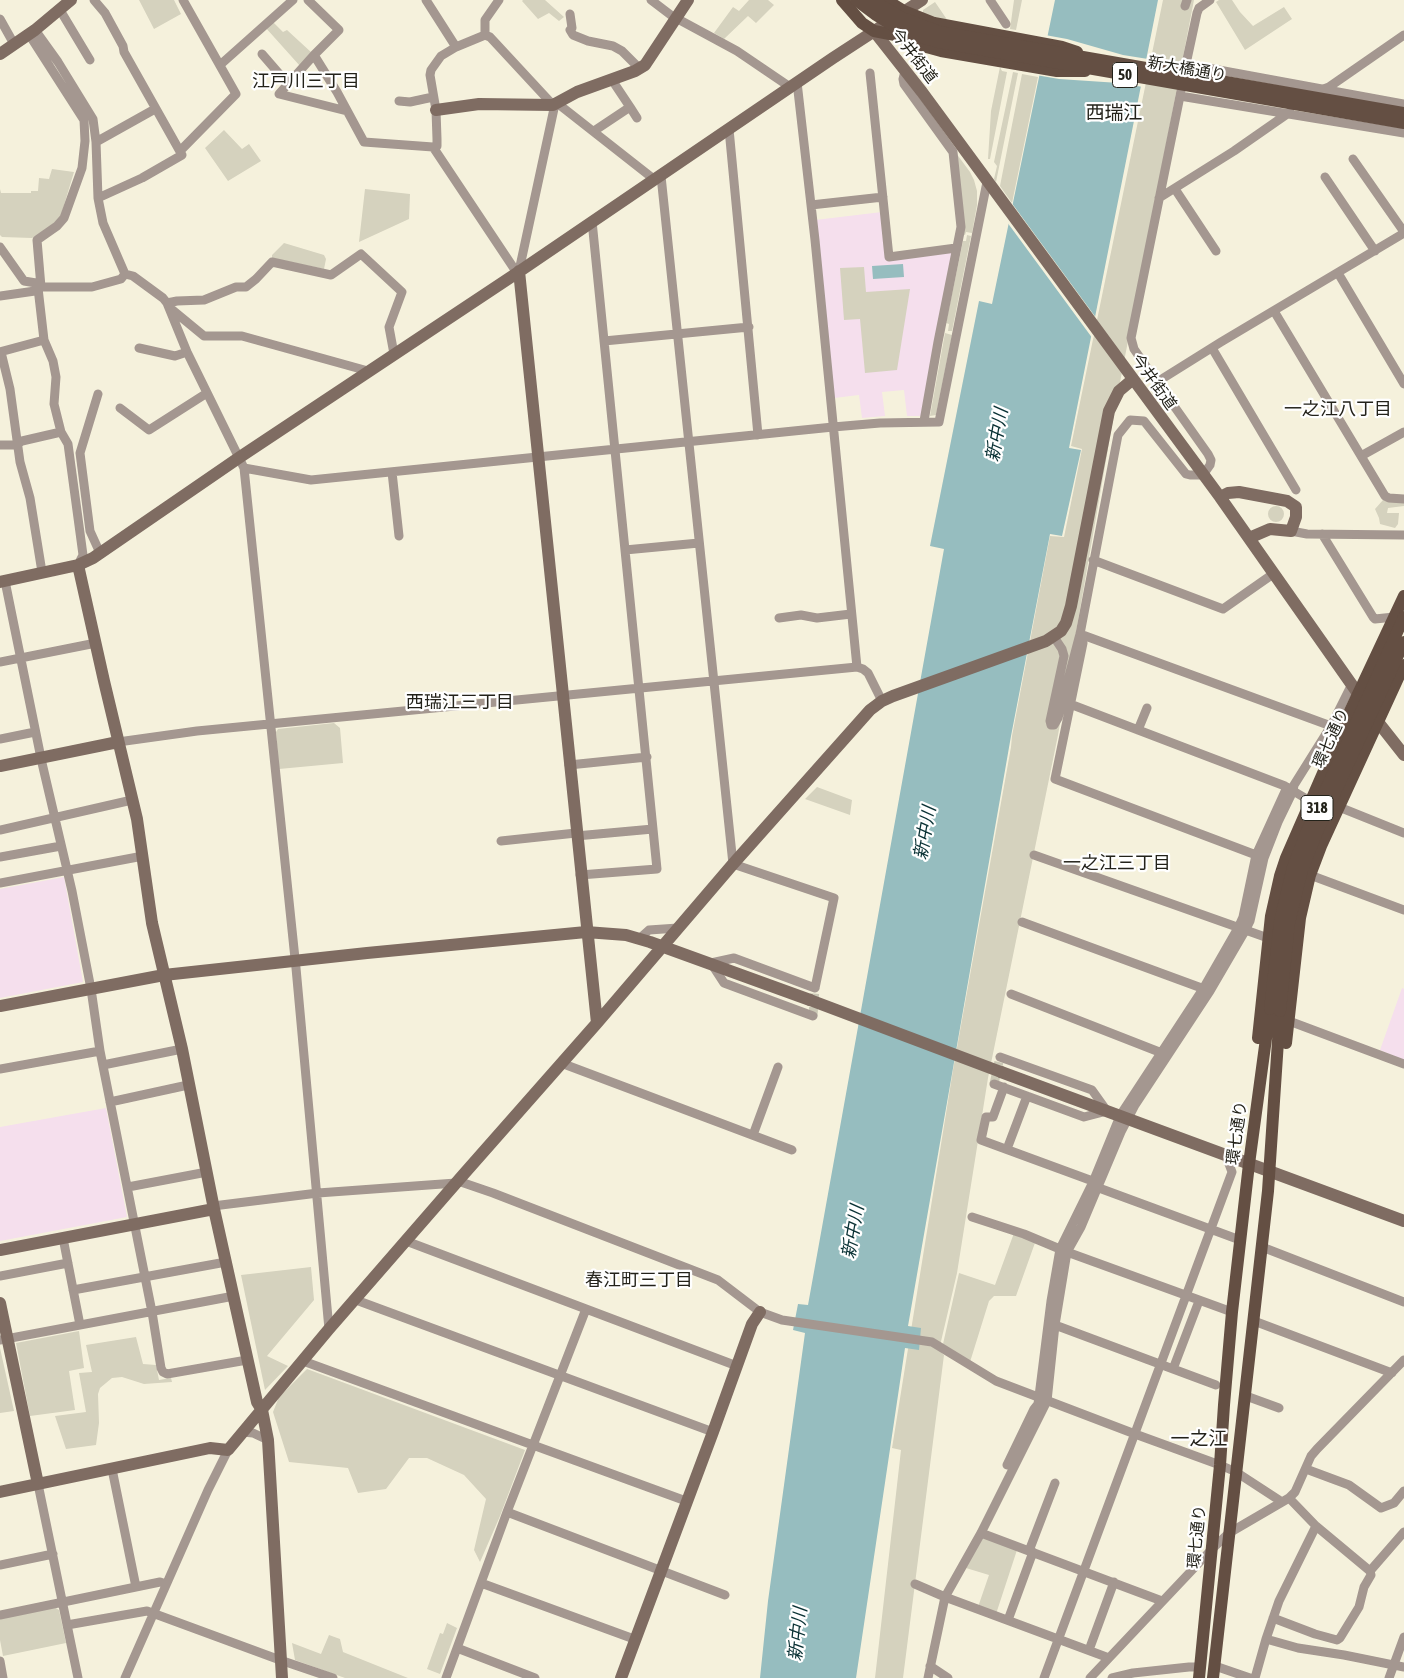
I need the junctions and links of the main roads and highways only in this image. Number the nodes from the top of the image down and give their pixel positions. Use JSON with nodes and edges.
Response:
{"nodes":[{"id":1,"x":842,"y":0,"type":"edge"},
{"id":2,"x":857,"y":0,"type":"edge"},
{"id":3,"x":872,"y":0,"type":"edge"},
{"id":4,"x":886,"y":0,"type":"edge"},
{"id":5,"x":874,"y":31,"type":"junction"},
{"id":6,"x":1106,"y":66,"type":"junction"},
{"id":7,"x":1404,"y":113,"type":"edge"},
{"id":8,"x":1404,"y":123,"type":"edge"},
{"id":9,"x":1404,"y":596,"type":"edge"},
{"id":10,"x":1399,"y":617,"type":"edge"},
{"id":11,"x":1404,"y":642,"type":"edge"},
{"id":12,"x":1404,"y":665,"type":"edge"},
{"id":13,"x":1275,"y":1010,"type":"junction"},
{"id":14,"x":1249,"y":1164,"type":"junction"},
{"id":15,"x":1270,"y":1172,"type":"junction"},
{"id":16,"x":1214,"y":1672,"type":"edge"},
{"id":17,"x":1199,"y":1673,"type":"edge"}],
"edges":[{"from":1,"to":5,"type":"main road","number":"50"},
{"from":2,"to":5,"type":"main road"},
{"from":2,"to":6,"type":"main road","name":"新大橋通り","number":"50","bridge":true},
{"from":3,"to":6,"type":"main road","name":"新大橋通り","number":"50","bridge":true},
{"from":4,"to":6,"type":"main road","number":"50","bridge":true},
{"from":5,"to":6,"type":"main road","number":"50","bridge":true},
{"from":6,"to":7,"type":"main road","name":"新大橋通り","number":"50","bridge":true},
{"from":6,"to":8,"type":"main road","name":"新大橋通り","number":"50","bridge":true},
{"from":9,"to":10,"type":"main road"},
{"from":10,"to":13,"type":"main road","name":"環七通り","number":"318","bridge":true},
{"from":10,"to":14,"type":"main road"},
{"from":11,"to":13,"type":"main road","name":"環七通り","number":"318","bridge":true},
{"from":12,"to":15,"type":"main road"},
{"from":13,"to":14,"type":"main road","name":"環七通り","number":"318"},
{"from":13,"to":15,"type":"main road","name":"環七通り","number":"318"},
{"from":14,"to":17,"type":"main road","name":"環七通り","number":"318"},
{"from":15,"to":16,"type":"main road","name":"環七通り","number":"318"}]}
